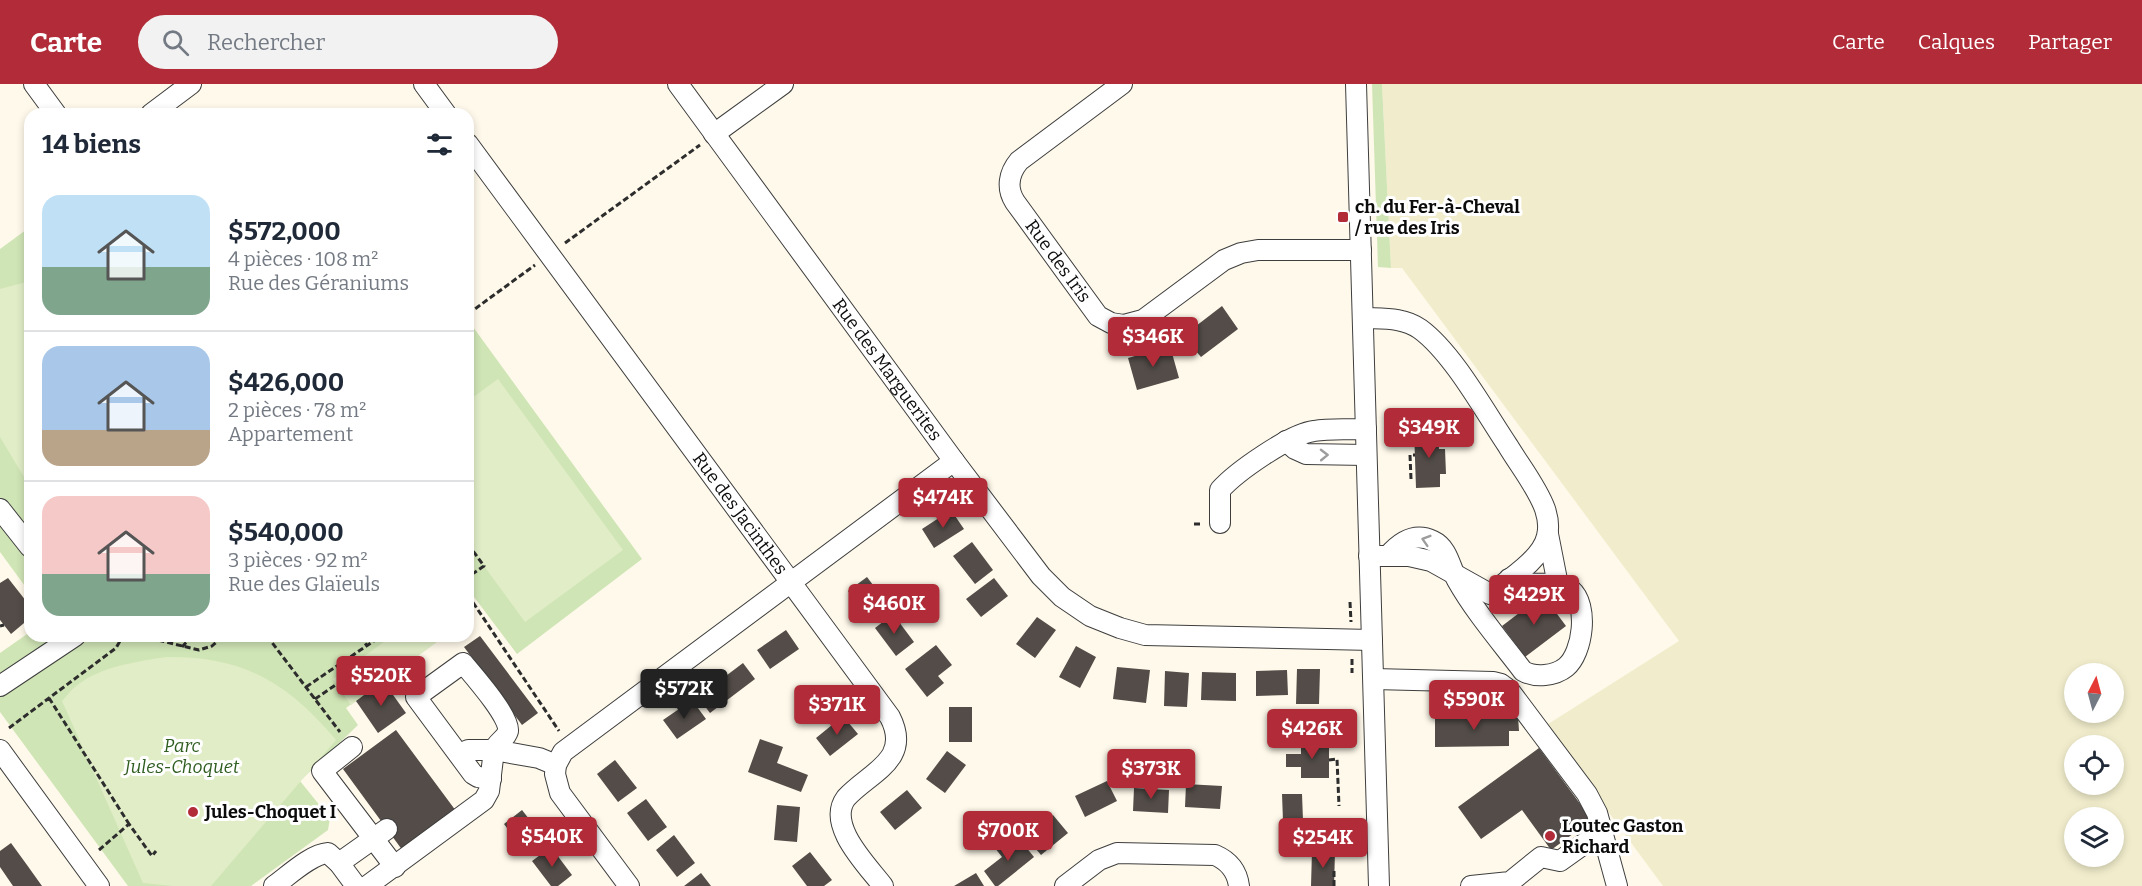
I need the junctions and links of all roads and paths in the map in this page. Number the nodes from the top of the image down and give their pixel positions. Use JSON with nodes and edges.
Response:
{"nodes":[{"id":1,"x":34,"y":84,"type":"edge"},
{"id":2,"x":191,"y":84,"type":"edge"},
{"id":3,"x":424,"y":84,"type":"edge"},
{"id":4,"x":678,"y":84,"type":"edge"},
{"id":5,"x":783,"y":84,"type":"edge"},
{"id":6,"x":1122,"y":84,"type":"edge"},
{"id":7,"x":1356,"y":84,"type":"edge"},
{"id":8,"x":52,"y":108,"type":"edge"},
{"id":9,"x":159,"y":108,"type":"edge"},
{"id":10,"x":442,"y":108,"type":"edge"},
{"id":11,"x":709,"y":138,"type":"junction"},
{"id":12,"x":474,"y":152,"type":"edge"},
{"id":13,"x":560,"y":247,"type":"dead end"},
{"id":14,"x":1361,"y":250,"type":"junction"},
{"id":15,"x":539,"y":262,"type":"dead end"},
{"id":16,"x":474,"y":310,"type":"edge"},
{"id":17,"x":1363,"y":318,"type":"junction"},
{"id":18,"x":1366,"y":429,"type":"junction"},
{"id":19,"x":1286,"y":441,"type":"junction"},
{"id":20,"x":1366,"y":455,"type":"junction"},
{"id":21,"x":1415,"y":455,"type":"dead end"},
{"id":22,"x":954,"y":461,"type":"junction"},
{"id":23,"x":1411,"y":479,"type":"dead end"},
{"id":24,"x":0,"y":509,"type":"edge"},
{"id":25,"x":1220,"y":523,"type":"dead end"},
{"id":26,"x":1548,"y":534,"type":"junction"},
{"id":27,"x":24,"y":539,"type":"edge"},
{"id":28,"x":474,"y":552,"type":"edge"},
{"id":29,"x":1379,"y":556,"type":"junction"},
{"id":30,"x":1453,"y":572,"type":"junction"},
{"id":31,"x":474,"y":573,"type":"edge"},
{"id":32,"x":1509,"y":579,"type":"junction"},
{"id":33,"x":791,"y":581,"type":"junction"},
{"id":34,"x":1558,"y":585,"type":"junction"},
{"id":35,"x":474,"y":604,"type":"edge"},
{"id":36,"x":1372,"y":640,"type":"junction"},
{"id":37,"x":66,"y":642,"type":"edge"},
{"id":38,"x":120,"y":642,"type":"edge"},
{"id":39,"x":163,"y":642,"type":"edge"},
{"id":40,"x":184,"y":642,"type":"edge"},
{"id":41,"x":216,"y":642,"type":"edge"},
{"id":42,"x":272,"y":642,"type":"edge"},
{"id":43,"x":364,"y":642,"type":"edge"},
{"id":44,"x":373,"y":642,"type":"edge"},
{"id":45,"x":367,"y":646,"type":"junction"},
{"id":46,"x":182,"y":647,"type":"junction"},
{"id":47,"x":1374,"y":680,"type":"junction"},
{"id":48,"x":337,"y":684,"type":"dead end"},
{"id":49,"x":0,"y":686,"type":"edge"},
{"id":50,"x":306,"y":687,"type":"junction"},
{"id":51,"x":49,"y":698,"type":"junction"},
{"id":52,"x":315,"y":699,"type":"junction"},
{"id":53,"x":9,"y":728,"type":"dead end"},
{"id":54,"x":562,"y":734,"type":"dead end"},
{"id":55,"x":347,"y":741,"type":"joint"},
{"id":56,"x":0,"y":750,"type":"edge"},
{"id":57,"x":494,"y":750,"type":"junction"},
{"id":58,"x":460,"y":755,"type":"junction"},
{"id":59,"x":1329,"y":760,"type":"dead end"},
{"id":60,"x":557,"y":762,"type":"junction"},
{"id":61,"x":491,"y":779,"type":"junction"},
{"id":62,"x":1339,"y":806,"type":"dead end"},
{"id":63,"x":129,"y":824,"type":"junction"},
{"id":64,"x":1602,"y":831,"type":"junction"},
{"id":65,"x":380,"y":833,"type":"junction"},
{"id":66,"x":99,"y":850,"type":"dead end"},
{"id":67,"x":156,"y":851,"type":"dead end"},
{"id":68,"x":333,"y":858,"type":"junction"},
{"id":69,"x":395,"y":867,"type":"junction"},
{"id":70,"x":1334,"y":868,"type":"dead end"},
{"id":71,"x":1523,"y":881,"type":"edge"},
{"id":72,"x":99,"y":886,"type":"edge"},
{"id":73,"x":274,"y":886,"type":"edge"},
{"id":74,"x":356,"y":886,"type":"edge"},
{"id":75,"x":367,"y":886,"type":"edge"},
{"id":76,"x":629,"y":886,"type":"edge"},
{"id":77,"x":883,"y":886,"type":"edge"},
{"id":78,"x":1065,"y":886,"type":"edge"},
{"id":79,"x":1239,"y":886,"type":"edge"},
{"id":80,"x":1334,"y":886,"type":"edge"},
{"id":81,"x":1379,"y":886,"type":"edge"},
{"id":82,"x":1471,"y":886,"type":"edge"},
{"id":83,"x":1617,"y":886,"type":"edge"}],
"edges":[{"from":1,"to":8,"type":"street"},
{"from":2,"to":9,"type":"street"},
{"from":3,"to":10,"type":"street"},
{"from":4,"to":11,"type":"street","name":"Rue des Marguerites"},
{"from":5,"to":11,"type":"street"},
{"from":6,"to":14,"type":"street","name":"Rue des Iris"},
{"from":7,"to":14,"type":"street"},
{"from":11,"to":13,"type":"path"},
{"from":11,"to":22,"type":"street","name":"Rue des Marguerites"},
{"from":12,"to":33,"type":"street","name":"Rue des Jacinthes"},
{"from":14,"to":17,"type":"street"},
{"from":15,"to":16,"type":"path"},
{"from":17,"to":18,"type":"street"},
{"from":17,"to":26,"type":"street"},
{"from":18,"to":19,"type":"street"},
{"from":18,"to":20,"type":"street"},
{"from":19,"to":20,"type":"street","one_way":true},
{"from":19,"to":25,"type":"street"},
{"from":20,"to":29,"type":"street"},
{"from":21,"to":23,"type":"path"},
{"from":22,"to":33,"type":"street"},
{"from":22,"to":36,"type":"street","name":"Rue des Marguerites"},
{"from":24,"to":27,"type":"street"},
{"from":26,"to":32,"type":"street"},
{"from":26,"to":34,"type":"street"},
{"from":28,"to":31,"type":"path"},
{"from":29,"to":30,"type":"street"},
{"from":29,"to":36,"type":"street"},
{"from":30,"to":32,"type":"street"},
{"from":30,"to":34,"type":"street"},
{"from":32,"to":34,"type":"street"},
{"from":33,"to":60,"type":"street"},
{"from":33,"to":77,"type":"street","name":"Rue des Jacinthes"},
{"from":35,"to":54,"type":"path"},
{"from":36,"to":47,"type":"street"},
{"from":37,"to":49,"type":"street"},
{"from":38,"to":51,"type":"path"},
{"from":39,"to":46,"type":"path"},
{"from":40,"to":46,"type":"path"},
{"from":41,"to":46,"type":"path"},
{"from":42,"to":50,"type":"path"},
{"from":43,"to":45,"type":"path"},
{"from":44,"to":45,"type":"path"},
{"from":45,"to":50,"type":"path"},
{"from":47,"to":64,"type":"street"},
{"from":47,"to":81,"type":"street"},
{"from":48,"to":52,"type":"path"},
{"from":50,"to":52,"type":"path"},
{"from":51,"to":53,"type":"path"},
{"from":51,"to":63,"type":"path"},
{"from":52,"to":55,"type":"path"},
{"from":55,"to":65,"type":"street"},
{"from":56,"to":72,"type":"street"},
{"from":57,"to":58,"type":"street"},
{"from":57,"to":58,"type":"street"},
{"from":57,"to":60,"type":"street"},
{"from":57,"to":61,"type":"street"},
{"from":58,"to":61,"type":"street"},
{"from":59,"to":62,"type":"path"},
{"from":60,"to":76,"type":"street"},
{"from":61,"to":69,"type":"street"},
{"from":63,"to":66,"type":"path"},
{"from":63,"to":67,"type":"path"},
{"from":64,"to":71,"type":"street"},
{"from":64,"to":83,"type":"street"},
{"from":65,"to":68,"type":"street"},
{"from":65,"to":69,"type":"street"},
{"from":68,"to":73,"type":"street"},
{"from":68,"to":74,"type":"street"},
{"from":69,"to":75,"type":"street"},
{"from":70,"to":80,"type":"path"},
{"from":71,"to":82,"type":"street"},
{"from":78,"to":79,"type":"street"}]}
